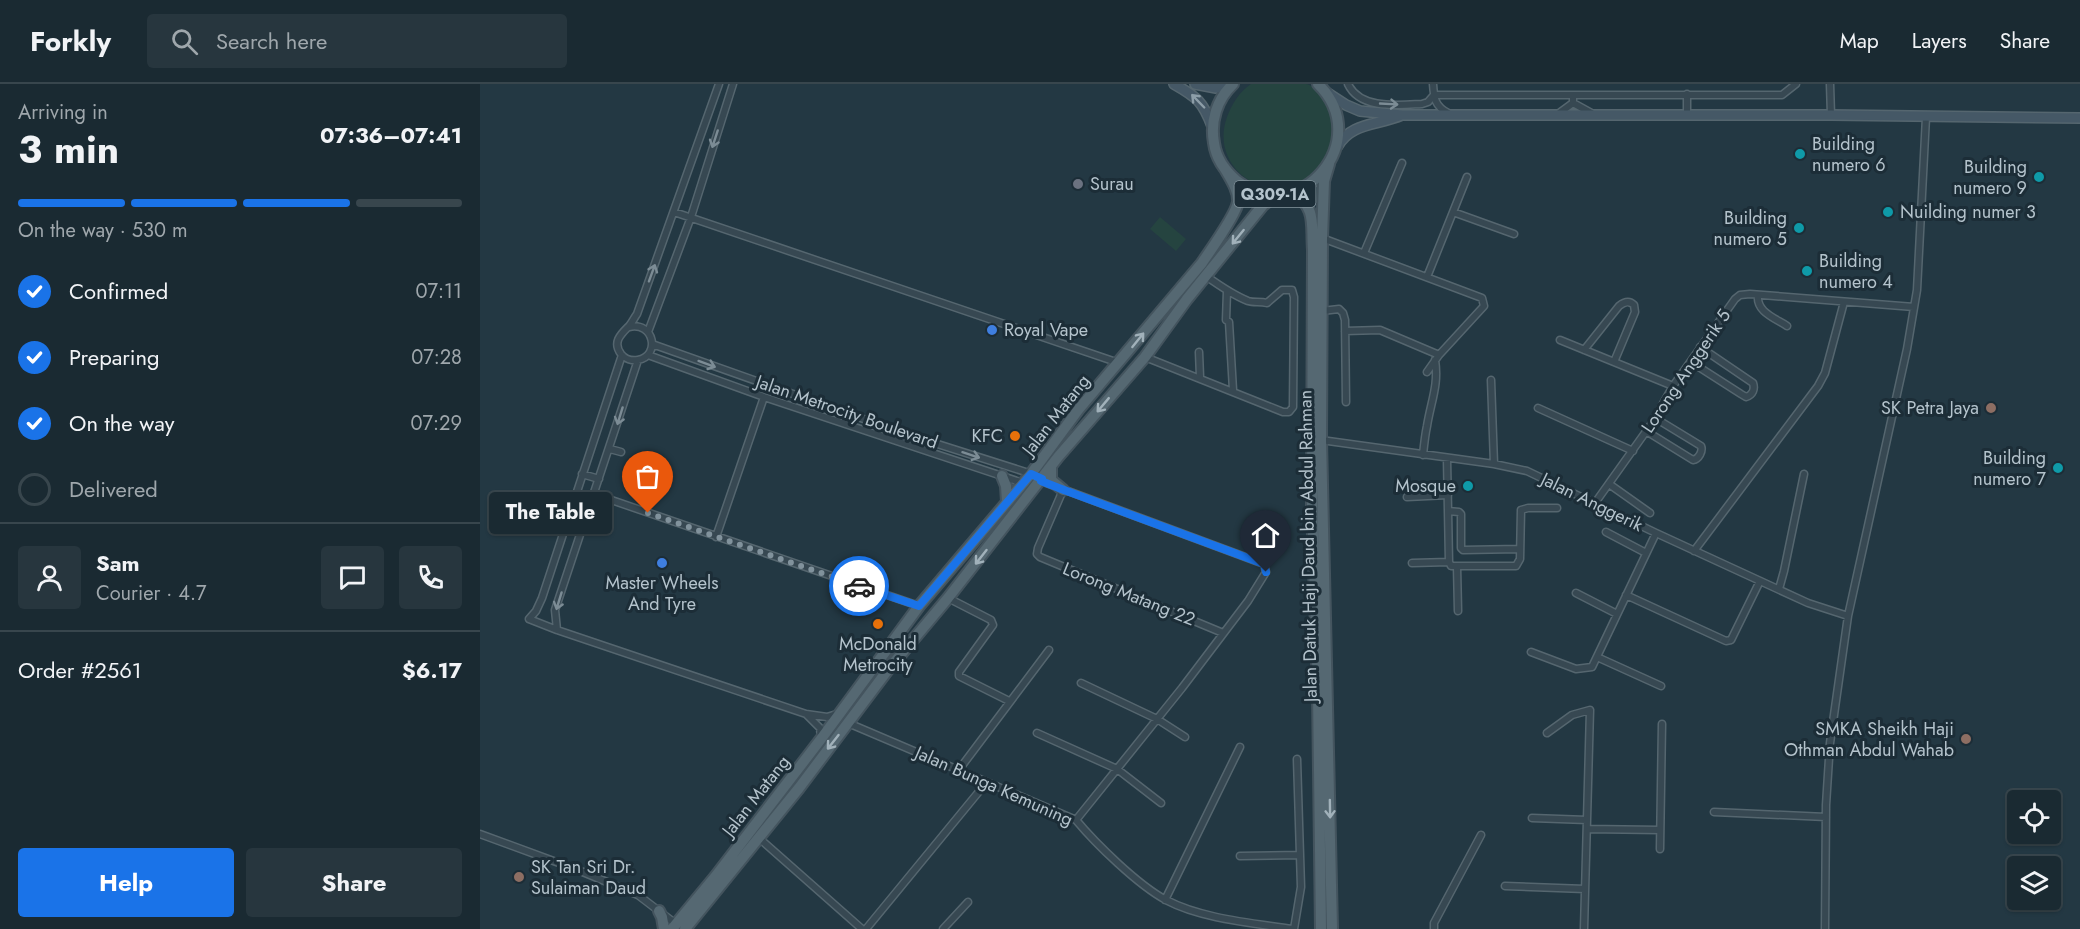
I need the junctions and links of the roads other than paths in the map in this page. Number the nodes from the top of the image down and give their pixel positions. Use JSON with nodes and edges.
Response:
{"nodes":[{"id":1,"x":719,"y":84,"type":"edge"},
{"id":2,"x":734,"y":84,"type":"edge"},
{"id":3,"x":1174,"y":84,"type":"edge"},
{"id":4,"x":1195,"y":84,"type":"edge"},
{"id":5,"x":1348,"y":84,"type":"edge"},
{"id":6,"x":1433,"y":84,"type":"edge"},
{"id":7,"x":1796,"y":84,"type":"edge"},
{"id":8,"x":1830,"y":84,"type":"edge"},
{"id":9,"x":1231,"y":86,"type":"edge"},
{"id":10,"x":1321,"y":87,"type":"edge"},
{"id":11,"x":1688,"y":94,"type":"junction"},
{"id":12,"x":1434,"y":95,"type":"junction"},
{"id":13,"x":1573,"y":99,"type":"junction"},
{"id":14,"x":1448,"y":113,"type":"junction"},
{"id":15,"x":1402,"y":115,"type":"junction"},
{"id":16,"x":1557,"y":115,"type":"junction"},
{"id":17,"x":1594,"y":115,"type":"junction"},
{"id":18,"x":1831,"y":115,"type":"junction"},
{"id":19,"x":1687,"y":116,"type":"junction"},
{"id":20,"x":1926,"y":117,"type":"junction"},
{"id":21,"x":2080,"y":118,"type":"edge"},
{"id":22,"x":1212,"y":126,"type":"junction"},
{"id":23,"x":1335,"y":149,"type":"junction"},
{"id":24,"x":1402,"y":163,"type":"dead end"},
{"id":25,"x":1329,"y":164,"type":"junction"},
{"id":26,"x":1224,"y":167,"type":"junction"},
{"id":27,"x":1467,"y":177,"type":"dead end"},
{"id":28,"x":1293,"y":191,"type":"junction"},
{"id":29,"x":1278,"y":194,"type":"junction"},
{"id":30,"x":675,"y":212,"type":"junction"},
{"id":31,"x":1453,"y":212,"type":"junction"},
{"id":32,"x":691,"y":217,"type":"junction"},
{"id":33,"x":1514,"y":234,"type":"dead end"},
{"id":34,"x":1322,"y":238,"type":"junction"},
{"id":35,"x":1364,"y":253,"type":"junction"},
{"id":36,"x":1206,"y":276,"type":"junction"},
{"id":37,"x":1427,"y":277,"type":"junction"},
{"id":38,"x":1227,"y":291,"type":"junction"},
{"id":39,"x":1758,"y":295,"type":"junction"},
{"id":40,"x":1844,"y":302,"type":"junction"},
{"id":41,"x":1914,"y":307,"type":"junction"},
{"id":42,"x":1322,"y":310,"type":"junction"},
{"id":43,"x":1787,"y":326,"type":"dead end"},
{"id":44,"x":629,"y":327,"type":"junction"},
{"id":45,"x":1345,"y":331,"type":"junction"},
{"id":46,"x":648,"y":332,"type":"junction"},
{"id":47,"x":1560,"y":340,"type":"dead end"},
{"id":48,"x":652,"y":344,"type":"junction"},
{"id":49,"x":1700,"y":347,"type":"junction"},
{"id":50,"x":1584,"y":350,"type":"junction"},
{"id":51,"x":1199,"y":352,"type":"dead end"},
{"id":52,"x":622,"y":355,"type":"junction"},
{"id":53,"x":648,"y":355,"type":"junction"},
{"id":54,"x":1145,"y":357,"type":"junction"},
{"id":55,"x":1437,"y":357,"type":"junction"},
{"id":56,"x":638,"y":360,"type":"junction"},
{"id":57,"x":1614,"y":362,"type":"junction"},
{"id":58,"x":1691,"y":362,"type":"junction"},
{"id":59,"x":1119,"y":363,"type":"junction"},
{"id":60,"x":1426,"y":372,"type":"dead end"},
{"id":61,"x":1200,"y":377,"type":"junction"},
{"id":62,"x":1491,"y":380,"type":"dead end"},
{"id":63,"x":1673,"y":386,"type":"junction"},
{"id":64,"x":1233,"y":390,"type":"junction"},
{"id":65,"x":764,"y":397,"type":"junction"},
{"id":66,"x":1346,"y":402,"type":"dead end"},
{"id":67,"x":1538,"y":408,"type":"dead end"},
{"id":68,"x":1655,"y":418,"type":"junction"},
{"id":69,"x":1646,"y":431,"type":"junction"},
{"id":70,"x":1321,"y":440,"type":"junction"},
{"id":71,"x":941,"y":445,"type":"junction"},
{"id":72,"x":610,"y":449,"type":"junction"},
{"id":73,"x":1633,"y":451,"type":"junction"},
{"id":74,"x":621,"y":452,"type":"dead end"},
{"id":75,"x":1423,"y":455,"type":"junction"},
{"id":76,"x":937,"y":456,"type":"junction"},
{"id":77,"x":1447,"y":459,"type":"junction"},
{"id":78,"x":1494,"y":464,"type":"junction"},
{"id":79,"x":1050,"y":468,"type":"junction"},
{"id":80,"x":582,"y":474,"type":"junction"},
{"id":81,"x":1804,"y":474,"type":"dead end"},
{"id":82,"x":1002,"y":476,"type":"junction"},
{"id":83,"x":599,"y":479,"type":"junction"},
{"id":84,"x":1037,"y":480,"type":"junction"},
{"id":85,"x":1024,"y":483,"type":"junction"},
{"id":86,"x":1609,"y":484,"type":"junction"},
{"id":87,"x":1064,"y":490,"type":"junction"},
{"id":88,"x":594,"y":494,"type":"junction"},
{"id":89,"x":1448,"y":495,"type":"junction"},
{"id":90,"x":1407,"y":497,"type":"dead end"},
{"id":91,"x":1007,"y":502,"type":"junction"},
{"id":92,"x":1595,"y":502,"type":"junction"},
{"id":93,"x":1557,"y":508,"type":"dead end"},
{"id":94,"x":1448,"y":511,"type":"junction"},
{"id":95,"x":1650,"y":513,"type":"dead end"},
{"id":96,"x":1606,"y":532,"type":"dead end"},
{"id":97,"x":1656,"y":533,"type":"junction"},
{"id":98,"x":716,"y":537,"type":"junction"},
{"id":99,"x":1519,"y":549,"type":"junction"},
{"id":100,"x":1694,"y":551,"type":"junction"},
{"id":101,"x":1646,"y":553,"type":"junction"},
{"id":102,"x":1449,"y":562,"type":"junction"},
{"id":103,"x":1412,"y":563,"type":"dead end"},
{"id":104,"x":1457,"y":566,"type":"junction"},
{"id":105,"x":1760,"y":581,"type":"junction"},
{"id":106,"x":1779,"y":589,"type":"junction"},
{"id":107,"x":1576,"y":593,"type":"dead end"},
{"id":108,"x":1626,"y":595,"type":"junction"},
{"id":109,"x":948,"y":598,"type":"junction"},
{"id":110,"x":919,"y":606,"type":"junction"},
{"id":111,"x":1458,"y":611,"type":"dead end"},
{"id":112,"x":1617,"y":614,"type":"junction"},
{"id":113,"x":1848,"y":616,"type":"junction"},
{"id":114,"x":557,"y":630,"type":"junction"},
{"id":115,"x":1223,"y":633,"type":"junction"},
{"id":116,"x":1049,"y":651,"type":"dead end"},
{"id":117,"x":1531,"y":652,"type":"dead end"},
{"id":118,"x":1597,"y":657,"type":"junction"},
{"id":119,"x":1081,"y":683,"type":"dead end"},
{"id":120,"x":1661,"y":686,"type":"dead end"},
{"id":121,"x":1009,"y":702,"type":"junction"},
{"id":122,"x":841,"y":713,"type":"junction"},
{"id":123,"x":806,"y":714,"type":"junction"},
{"id":124,"x":1158,"y":719,"type":"junction"},
{"id":125,"x":848,"y":723,"type":"junction"},
{"id":126,"x":1662,"y":724,"type":"dead end"},
{"id":127,"x":1037,"y":733,"type":"dead end"},
{"id":128,"x":1547,"y":733,"type":"dead end"},
{"id":129,"x":1185,"y":738,"type":"dead end"},
{"id":130,"x":821,"y":739,"type":"junction"},
{"id":131,"x":1240,"y":747,"type":"dead end"},
{"id":132,"x":1297,"y":759,"type":"dead end"},
{"id":133,"x":1117,"y":769,"type":"junction"},
{"id":134,"x":958,"y":771,"type":"junction"},
{"id":135,"x":986,"y":783,"type":"junction"},
{"id":136,"x":1161,"y":803,"type":"dead end"},
{"id":137,"x":1714,"y":812,"type":"dead end"},
{"id":138,"x":1826,"y":817,"type":"junction"},
{"id":139,"x":1532,"y":818,"type":"dead end"},
{"id":140,"x":1076,"y":820,"type":"junction"},
{"id":141,"x":1587,"y":820,"type":"junction"},
{"id":142,"x":1587,"y":830,"type":"junction"},
{"id":143,"x":1660,"y":830,"type":"junction"},
{"id":144,"x":480,"y":834,"type":"edge"},
{"id":145,"x":1481,"y":835,"type":"dead end"},
{"id":146,"x":759,"y":838,"type":"junction"},
{"id":147,"x":1660,"y":849,"type":"dead end"},
{"id":148,"x":1300,"y":855,"type":"junction"},
{"id":149,"x":1240,"y":856,"type":"dead end"},
{"id":150,"x":1504,"y":886,"type":"dead end"},
{"id":151,"x":1585,"y":889,"type":"junction"},
{"id":152,"x":1165,"y":900,"type":"junction"},
{"id":153,"x":968,"y":902,"type":"dead end"},
{"id":154,"x":659,"y":911,"type":"junction"},
{"id":155,"x":1256,"y":926,"type":"edge"},
{"id":156,"x":681,"y":928,"type":"edge"},
{"id":157,"x":664,"y":929,"type":"edge"},
{"id":158,"x":864,"y":929,"type":"edge"},
{"id":159,"x":943,"y":929,"type":"edge"},
{"id":160,"x":1293,"y":929,"type":"edge"},
{"id":161,"x":1321,"y":929,"type":"edge"},
{"id":162,"x":1332,"y":929,"type":"edge"},
{"id":163,"x":1434,"y":929,"type":"edge"},
{"id":164,"x":1584,"y":929,"type":"edge"},
{"id":165,"x":1825,"y":929,"type":"edge"}],
"edges":[{"from":1,"to":30,"type":"street"},
{"from":2,"to":32,"type":"street","one_way":true},
{"from":22,"to":3,"type":"street","one_way":true},
{"from":4,"to":9,"type":"street"},
{"from":5,"to":12,"type":"street","one_way":true},
{"from":6,"to":12,"type":"street"},
{"from":7,"to":11,"type":"street"},
{"from":8,"to":18,"type":"street"},
{"from":9,"to":22,"type":"main road"},
{"from":10,"to":15,"type":"street"},
{"from":10,"to":23,"type":"main road","number":"Q309-1A"},
{"from":11,"to":13,"type":"street"},
{"from":11,"to":19,"type":"street"},
{"from":12,"to":13,"type":"street"},
{"from":12,"to":14,"type":"street"},
{"from":13,"to":16,"type":"street"},
{"from":13,"to":17,"type":"street"},
{"from":14,"to":15,"type":"street"},
{"from":14,"to":16,"type":"street"},
{"from":15,"to":23,"type":"street"},
{"from":16,"to":17,"type":"street"},
{"from":17,"to":19,"type":"street"},
{"from":18,"to":19,"type":"street"},
{"from":18,"to":20,"type":"street"},
{"from":20,"to":21,"type":"street"},
{"from":20,"to":41,"type":"street"},
{"from":22,"to":26,"type":"main road","number":"Q309-1A"},
{"from":23,"to":25,"type":"main road","number":"Q309-1A"},
{"from":24,"to":35,"type":"street"},
{"from":25,"to":28,"type":"main road","number":"Q309-1A"},
{"from":25,"to":34,"type":"main road","name":"Jalan Datuk Haji Daud bin Abdul Rahman"},
{"from":26,"to":29,"type":"main road","number":"Q309-1A"},
{"from":59,"to":26,"type":"main road","name":"Jalan Matang","one_way":true},
{"from":27,"to":31,"type":"street"},
{"from":28,"to":29,"type":"main road","number":"Q309-1A"},
{"from":28,"to":161,"type":"main road","name":"Jalan Datuk Haji Daud bin Abdul Rahman"},
{"from":29,"to":36,"type":"main road","name":"Jalan Matang","one_way":true},
{"from":30,"to":32,"type":"street"},
{"from":44,"to":30,"type":"street","one_way":true},
{"from":31,"to":33,"type":"street"},
{"from":31,"to":37,"type":"street"},
{"from":32,"to":46,"type":"street"},
{"from":32,"to":59,"type":"street"},
{"from":34,"to":35,"type":"street"},
{"from":34,"to":42,"type":"main road","name":"Jalan Datuk Haji Daud bin Abdul Rahman"},
{"from":35,"to":37,"type":"street"},
{"from":36,"to":38,"type":"street"},
{"from":36,"to":54,"type":"main road","name":"Jalan Matang"},
{"from":37,"to":55,"type":"street"},
{"from":38,"to":64,"type":"street"},
{"from":38,"to":64,"type":"street"},
{"from":39,"to":40,"type":"street","name":"Lorong Anggerik 5"},
{"from":39,"to":43,"type":"street"},
{"from":39,"to":49,"type":"street","name":"Lorong Anggerik 5"},
{"from":40,"to":41,"type":"street","name":"Lorong Anggerik 5"},
{"from":40,"to":100,"type":"street"},
{"from":41,"to":113,"type":"street"},
{"from":42,"to":45,"type":"street"},
{"from":42,"to":70,"type":"main road","name":"Jalan Datuk Haji Daud bin Abdul Rahman"},
{"from":44,"to":46,"type":"street"},
{"from":44,"to":52,"type":"street"},
{"from":45,"to":55,"type":"street"},
{"from":45,"to":66,"type":"street"},
{"from":46,"to":48,"type":"street"},
{"from":47,"to":50,"type":"street"},
{"from":48,"to":53,"type":"street"},
{"from":48,"to":71,"type":"street","name":"Jalan Metrocity Boulevard","one_way":true},
{"from":49,"to":58,"type":"street","name":"Lorong Anggerik 5"},
{"from":49,"to":58,"type":"street"},
{"from":50,"to":57,"type":"street"},
{"from":50,"to":57,"type":"street"},
{"from":51,"to":61,"type":"street"},
{"from":52,"to":56,"type":"street"},
{"from":52,"to":80,"type":"street"},
{"from":53,"to":56,"type":"street"},
{"from":53,"to":65,"type":"street","name":"Jalan Metrocity Boulevard"},
{"from":54,"to":61,"type":"street"},
{"from":54,"to":79,"type":"main road","name":"Jalan Matang","one_way":true},
{"from":55,"to":60,"type":"street"},
{"from":55,"to":75,"type":"street"},
{"from":56,"to":72,"type":"street","one_way":true},
{"from":57,"to":63,"type":"street"},
{"from":58,"to":63,"type":"street","name":"Lorong Anggerik 5"},
{"from":59,"to":84,"type":"main road","name":"Jalan Matang"},
{"from":61,"to":64,"type":"street"},
{"from":62,"to":78,"type":"street"},
{"from":63,"to":68,"type":"street","name":"Lorong Anggerik 5"},
{"from":65,"to":76,"type":"street","name":"Jalan Metrocity Boulevard"},
{"from":65,"to":98,"type":"street"},
{"from":67,"to":73,"type":"street"},
{"from":68,"to":69,"type":"street","name":"Lorong Anggerik 5"},
{"from":68,"to":69,"type":"street"},
{"from":69,"to":73,"type":"street","name":"Lorong Anggerik 5"},
{"from":70,"to":75,"type":"street","name":"Jalan Anggerik"},
{"from":70,"to":162,"type":"main road","name":"Jalan Datuk Haji Daud bin Abdul Rahman","one_way":true},
{"from":71,"to":76,"type":"street"},
{"from":71,"to":84,"type":"street","name":"Jalan Metrocity Boulevard","one_way":true},
{"from":72,"to":74,"type":"street"},
{"from":72,"to":83,"type":"street"},
{"from":73,"to":86,"type":"street","name":"Lorong Anggerik 5"},
{"from":75,"to":77,"type":"street","name":"Jalan Anggerik"},
{"from":76,"to":82,"type":"street","name":"Jalan Metrocity Boulevard"},
{"from":77,"to":78,"type":"street","name":"Jalan Anggerik"},
{"from":77,"to":89,"type":"street"},
{"from":78,"to":92,"type":"street","name":"Jalan Anggerik"},
{"from":79,"to":84,"type":"main road","name":"Jalan Matang"},
{"from":79,"to":87,"type":"main road"},
{"from":80,"to":83,"type":"street"},
{"from":80,"to":114,"type":"street"},
{"from":81,"to":106,"type":"street"},
{"from":82,"to":85,"type":"street","name":"Jalan Metrocity Boulevard"},
{"from":82,"to":91,"type":"main road"},
{"from":83,"to":88,"type":"street"},
{"from":84,"to":85,"type":"main road","name":"Jalan Matang"},
{"from":84,"to":87,"type":"street","name":"Jalan Metrocity Boulevard"},
{"from":84,"to":109,"type":"main road","name":"Jalan Matang","one_way":true},
{"from":85,"to":91,"type":"main road","name":"Jalan Matang"},
{"from":86,"to":92,"type":"street","name":"Lorong Anggerik 5"},
{"from":86,"to":95,"type":"street"},
{"from":87,"to":115,"type":"street","name":"Lorong Matang 22"},
{"from":87,"to":115,"type":"street","name":"Jalan Metrocity Boulevard"},
{"from":88,"to":98,"type":"street"},
{"from":88,"to":114,"type":"street","one_way":true},
{"from":89,"to":90,"type":"street"},
{"from":89,"to":94,"type":"street"},
{"from":91,"to":110,"type":"main road","name":"Jalan Matang"},
{"from":92,"to":97,"type":"street","name":"Jalan Anggerik"},
{"from":93,"to":99,"type":"street"},
{"from":94,"to":99,"type":"street"},
{"from":94,"to":102,"type":"street"},
{"from":96,"to":101,"type":"street"},
{"from":97,"to":100,"type":"street","name":"Jalan Anggerik"},
{"from":97,"to":101,"type":"street"},
{"from":98,"to":110,"type":"street"},
{"from":99,"to":104,"type":"street"},
{"from":100,"to":105,"type":"street","name":"Jalan Anggerik"},
{"from":101,"to":108,"type":"street"},
{"from":102,"to":103,"type":"street"},
{"from":102,"to":104,"type":"street"},
{"from":104,"to":111,"type":"street"},
{"from":105,"to":106,"type":"street","name":"Jalan Anggerik"},
{"from":105,"to":108,"type":"street"},
{"from":106,"to":113,"type":"street","name":"Jalan Anggerik"},
{"from":107,"to":112,"type":"street"},
{"from":108,"to":112,"type":"street"},
{"from":109,"to":121,"type":"street"},
{"from":109,"to":125,"type":"main road","name":"Jalan Matang"},
{"from":110,"to":122,"type":"main road","name":"Jalan Matang"},
{"from":112,"to":118,"type":"street"},
{"from":113,"to":138,"type":"street"},
{"from":114,"to":123,"type":"street"},
{"from":115,"to":124,"type":"street"},
{"from":116,"to":121,"type":"street"},
{"from":117,"to":118,"type":"street"},
{"from":118,"to":120,"type":"street"},
{"from":119,"to":124,"type":"street"},
{"from":121,"to":134,"type":"street"},
{"from":122,"to":123,"type":"street"},
{"from":122,"to":130,"type":"main road","name":"Jalan Matang"},
{"from":123,"to":130,"type":"street"},
{"from":124,"to":129,"type":"street"},
{"from":124,"to":133,"type":"street"},
{"from":125,"to":134,"type":"street","name":"Jalan Bunga Kemuning"},
{"from":125,"to":146,"type":"main road","name":"Jalan Matang","one_way":true},
{"from":126,"to":143,"type":"street"},
{"from":127,"to":133,"type":"street"},
{"from":128,"to":141,"type":"street"},
{"from":130,"to":156,"type":"main road","name":"Jalan Matang"},
{"from":131,"to":152,"type":"street"},
{"from":132,"to":148,"type":"street"},
{"from":133,"to":136,"type":"street"},
{"from":133,"to":140,"type":"street"},
{"from":134,"to":135,"type":"street","name":"Jalan Bunga Kemuning"},
{"from":135,"to":140,"type":"street","name":"Jalan Bunga Kemuning"},
{"from":135,"to":158,"type":"street"},
{"from":137,"to":138,"type":"street"},
{"from":138,"to":165,"type":"street"},
{"from":139,"to":141,"type":"street"},
{"from":140,"to":152,"type":"street","name":"Jalan Bunga Kemuning"},
{"from":141,"to":142,"type":"street"},
{"from":142,"to":143,"type":"street"},
{"from":142,"to":151,"type":"street"},
{"from":143,"to":147,"type":"street"},
{"from":144,"to":154,"type":"street"},
{"from":145,"to":163,"type":"street"},
{"from":146,"to":156,"type":"main road","name":"Jalan Matang"},
{"from":146,"to":158,"type":"street"},
{"from":148,"to":149,"type":"street"},
{"from":148,"to":160,"type":"street"},
{"from":150,"to":151,"type":"street"},
{"from":151,"to":164,"type":"street"},
{"from":152,"to":155,"type":"street","name":"Jalan Bunga Kemuning"},
{"from":153,"to":159,"type":"street"},
{"from":154,"to":156,"type":"street"},
{"from":154,"to":157,"type":"main road"},
{"from":155,"to":160,"type":"street","name":"Jalan Bunga Kemuning"}]}
